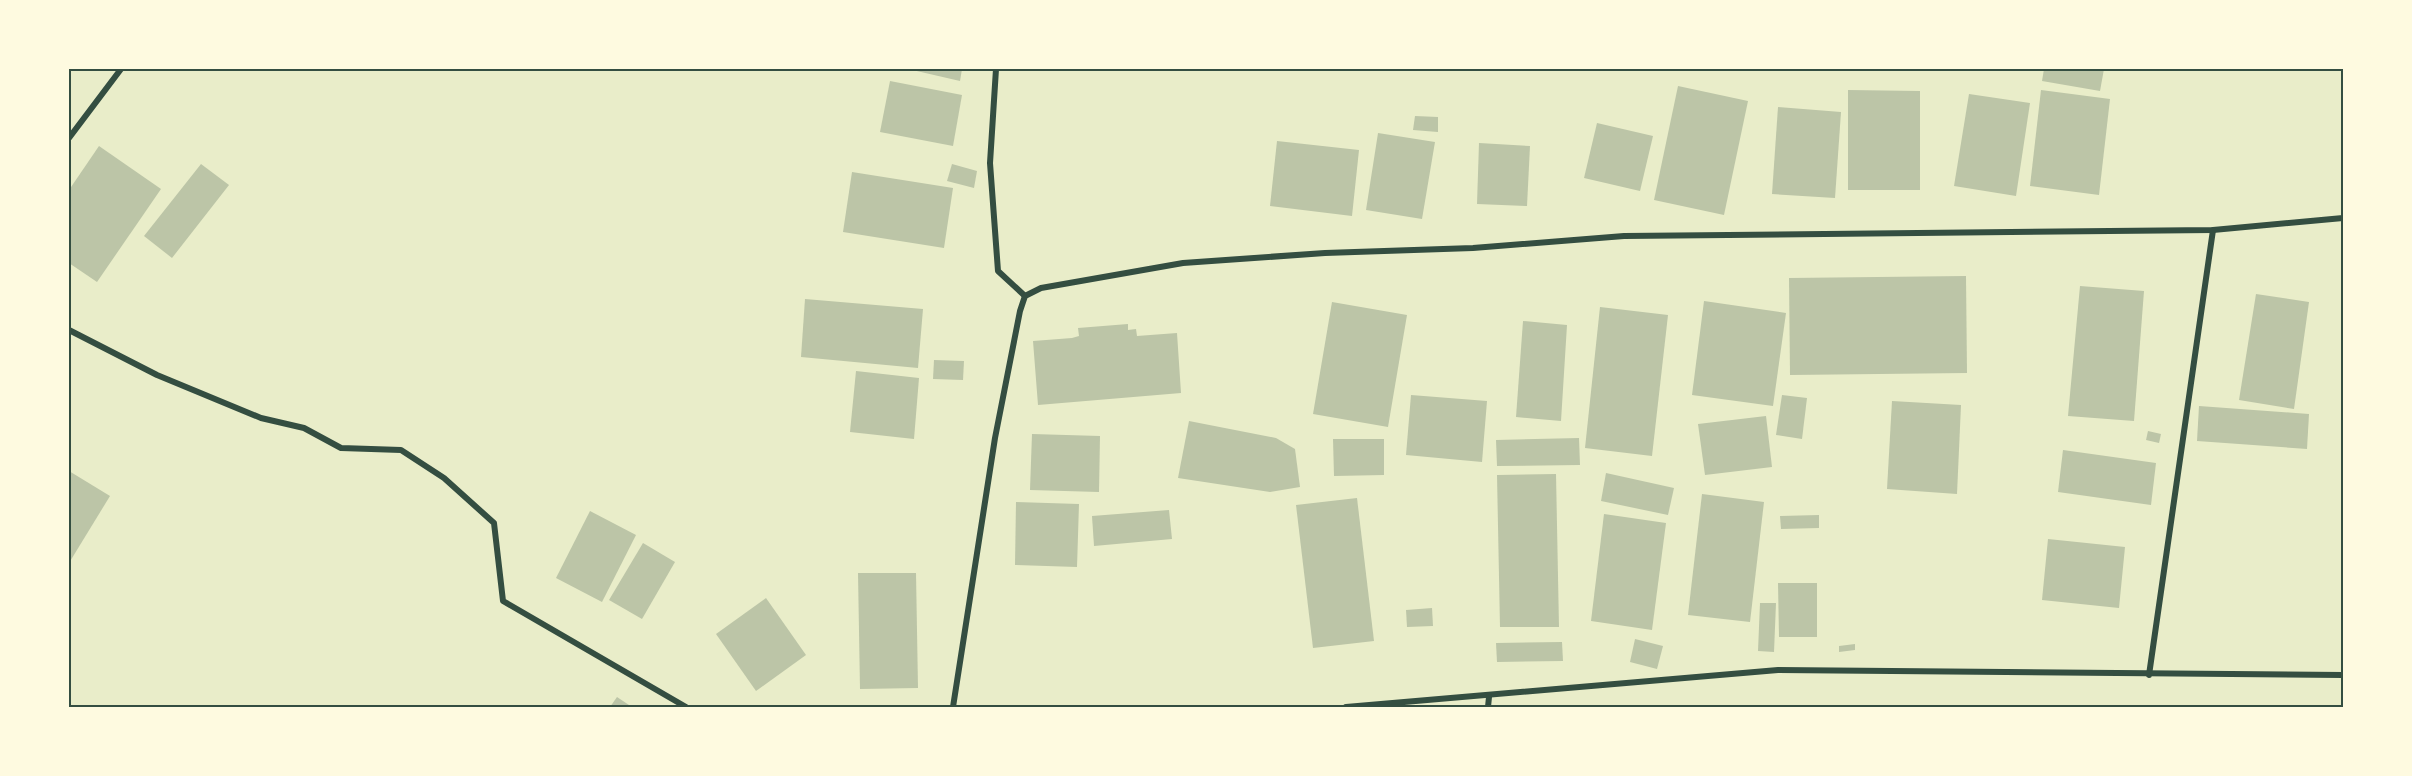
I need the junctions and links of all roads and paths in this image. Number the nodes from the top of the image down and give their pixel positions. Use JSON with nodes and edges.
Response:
{"nodes":[{"id":1,"x":121,"y":69,"type":"edge"},
{"id":2,"x":996,"y":69,"type":"edge"},
{"id":3,"x":69,"y":138,"type":"edge"},
{"id":4,"x":2343,"y":218,"type":"edge"},
{"id":5,"x":2213,"y":230,"type":"junction"},
{"id":6,"x":1025,"y":296,"type":"junction"},
{"id":7,"x":69,"y":330,"type":"edge"},
{"id":8,"x":2149,"y":675,"type":"junction"},
{"id":9,"x":2343,"y":675,"type":"edge"},
{"id":10,"x":1489,"y":697,"type":"junction"},
{"id":11,"x":686,"y":707,"type":"edge"},
{"id":12,"x":953,"y":707,"type":"edge"},
{"id":13,"x":1346,"y":707,"type":"edge"},
{"id":14,"x":1488,"y":707,"type":"edge"}],
"edges":[{"from":1,"to":3,"type":"street"},
{"from":2,"to":6,"type":"street"},
{"from":4,"to":5,"type":"street"},
{"from":5,"to":6,"type":"street"},
{"from":5,"to":8,"type":"street"},
{"from":6,"to":12,"type":"street"},
{"from":7,"to":11,"type":"street"},
{"from":8,"to":9,"type":"street"},
{"from":8,"to":10,"type":"street"},
{"from":10,"to":13,"type":"street"},
{"from":10,"to":14,"type":"street"}]}
